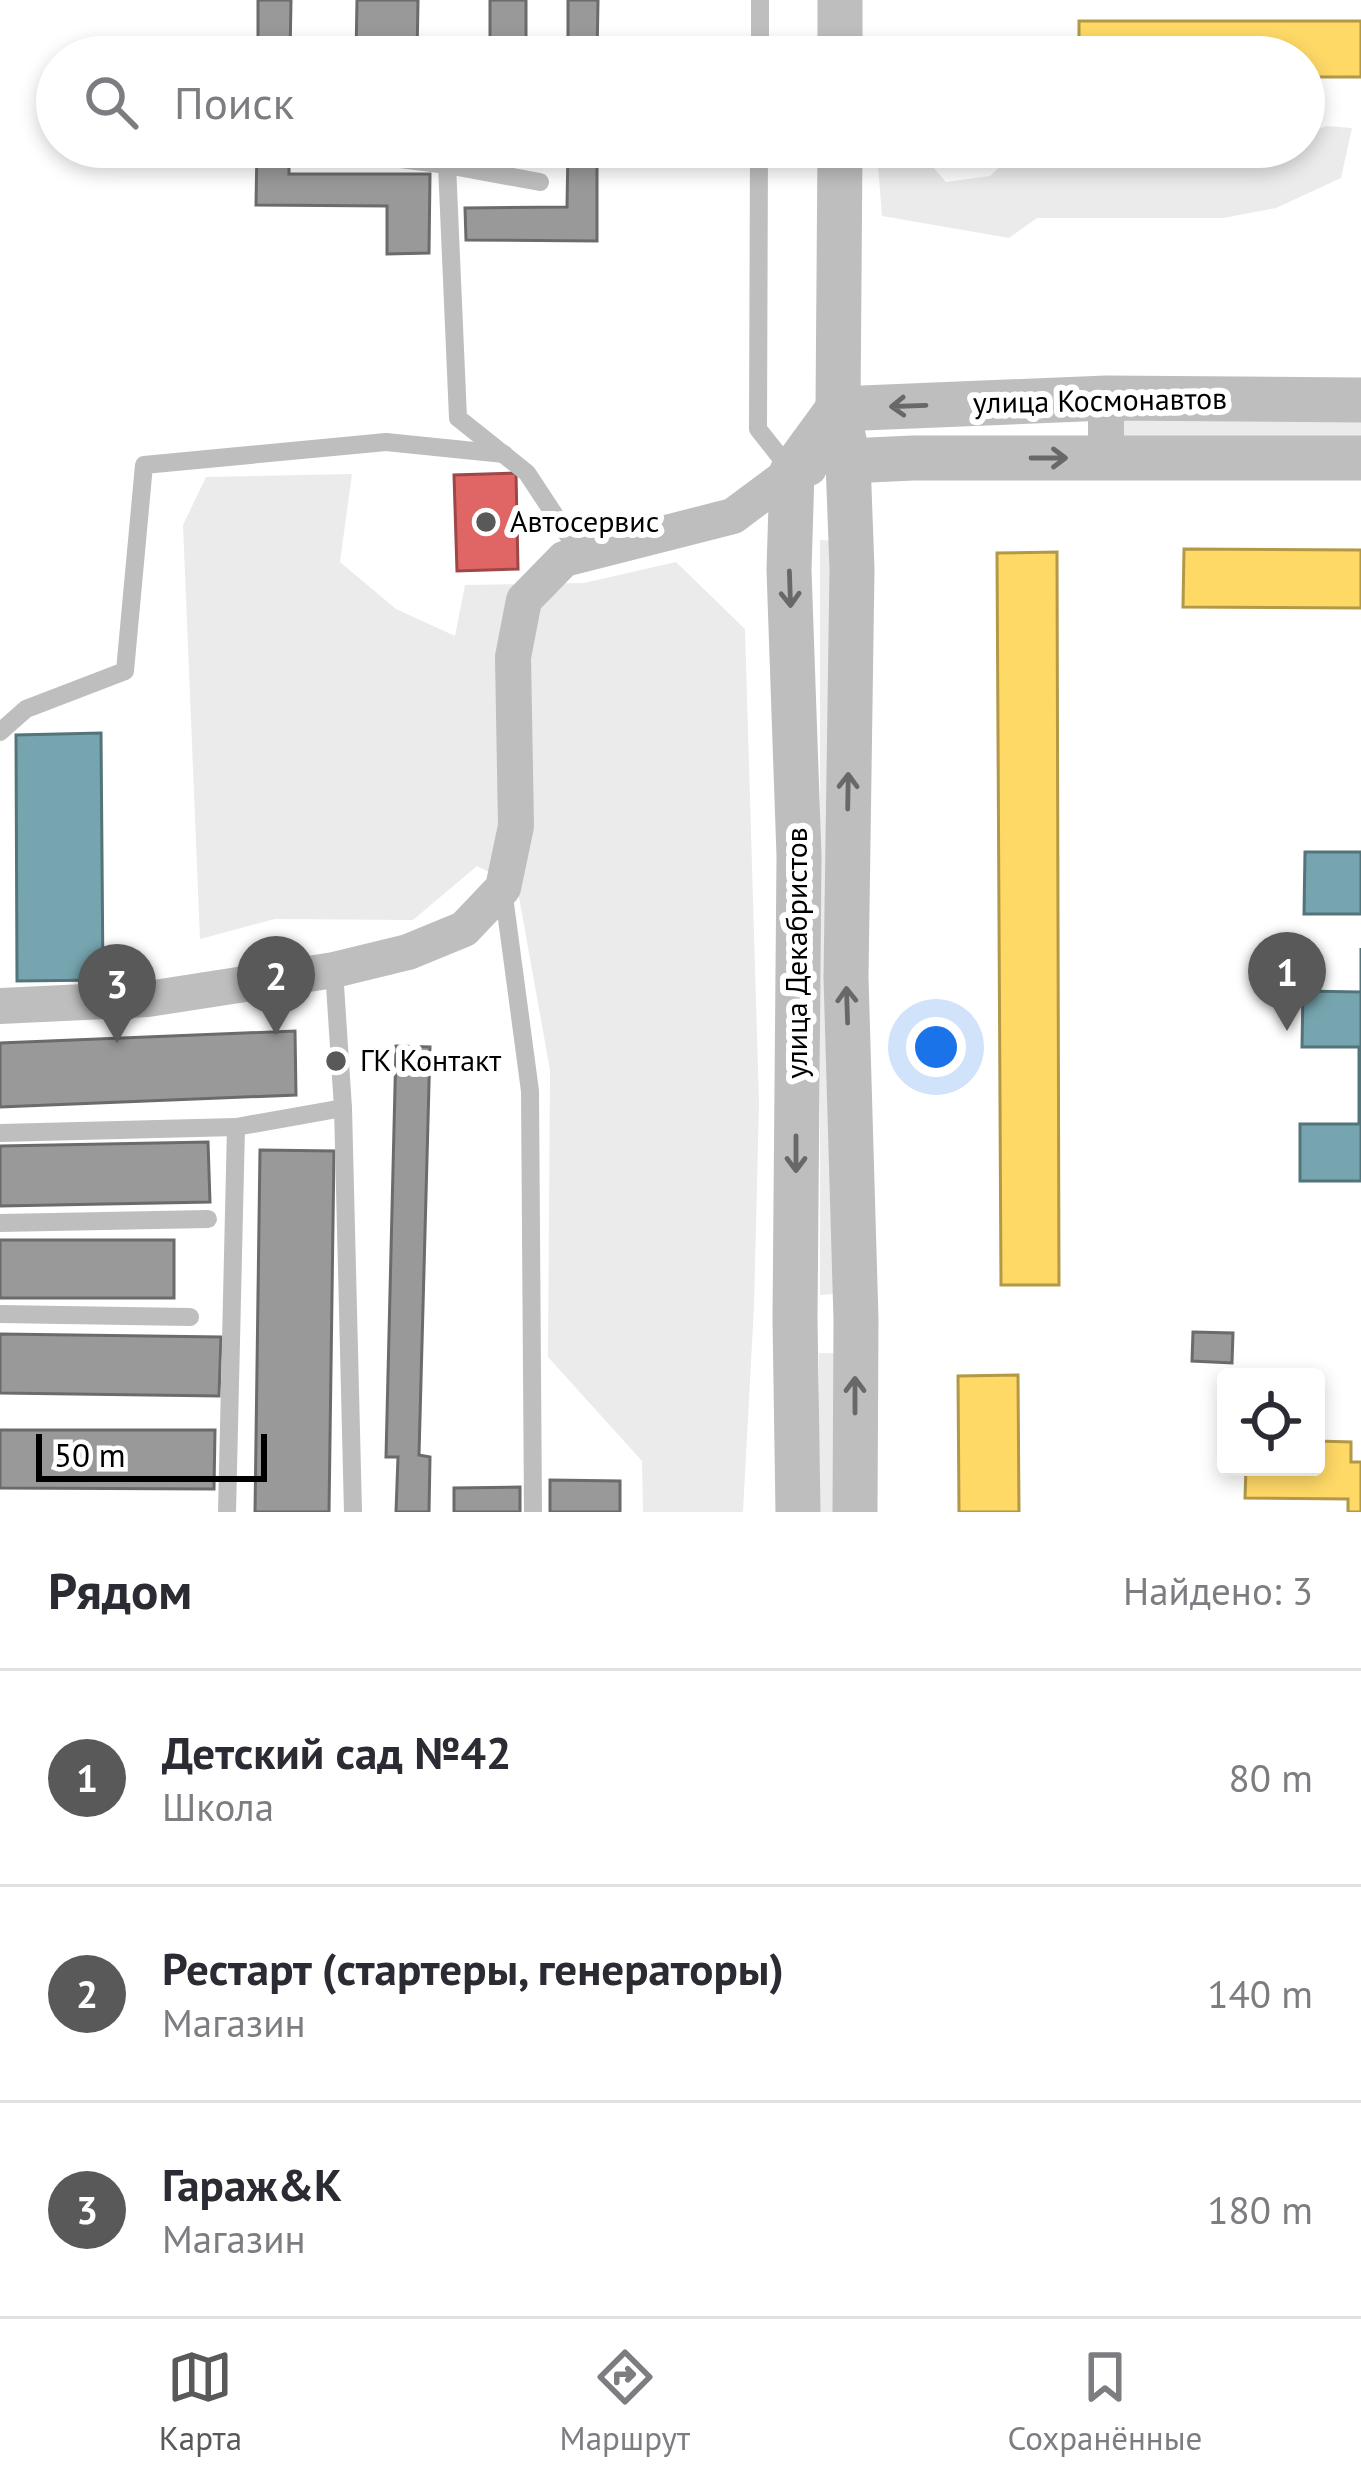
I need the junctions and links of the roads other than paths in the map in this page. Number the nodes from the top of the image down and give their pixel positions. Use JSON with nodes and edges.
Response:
{"nodes":[{"id":1,"x":760,"y":0,"type":"edge"},
{"id":2,"x":840,"y":0,"type":"edge"},
{"id":3,"x":760,"y":36,"type":"edge"},
{"id":4,"x":840,"y":36,"type":"edge"},
{"id":5,"x":447,"y":168,"type":"edge"},
{"id":6,"x":463,"y":168,"type":"edge"},
{"id":7,"x":759,"y":168,"type":"edge"},
{"id":8,"x":840,"y":168,"type":"edge"},
{"id":9,"x":540,"y":182,"type":"dead end"},
{"id":10,"x":1106,"y":398,"type":"junction"},
{"id":11,"x":1361,"y":400,"type":"edge"},
{"id":12,"x":838,"y":409,"type":"junction"},
{"id":13,"x":504,"y":454,"type":"junction"},
{"id":14,"x":1106,"y":458,"type":"junction"},
{"id":15,"x":1361,"y":458,"type":"edge"},
{"id":16,"x":848,"y":461,"type":"junction"},
{"id":17,"x":792,"y":472,"type":"junction"},
{"id":18,"x":581,"y":555,"type":"junction"},
{"id":19,"x":0,"y":732,"type":"edge"},
{"id":20,"x":503,"y":888,"type":"junction"},
{"id":21,"x":334,"y":970,"type":"junction"},
{"id":22,"x":0,"y":1006,"type":"edge"},
{"id":23,"x":343,"y":1108,"type":"junction"},
{"id":24,"x":236,"y":1127,"type":"junction"},
{"id":25,"x":0,"y":1132,"type":"edge"},
{"id":26,"x":208,"y":1219,"type":"dead end"},
{"id":27,"x":0,"y":1222,"type":"edge"},
{"id":28,"x":0,"y":1314,"type":"edge"},
{"id":29,"x":190,"y":1317,"type":"dead end"},
{"id":30,"x":795,"y":1318,"type":"junction"},
{"id":31,"x":856,"y":1320,"type":"junction"},
{"id":32,"x":227,"y":1512,"type":"edge"},
{"id":33,"x":353,"y":1512,"type":"edge"},
{"id":34,"x":532,"y":1512,"type":"edge"},
{"id":35,"x":798,"y":1512,"type":"edge"},
{"id":36,"x":855,"y":1512,"type":"edge"}],
"edges":[{"from":1,"to":3,"type":"lane"},
{"from":2,"to":4,"type":"street"},
{"from":5,"to":13,"type":"lane"},
{"from":6,"to":9,"type":"lane"},
{"from":7,"to":17,"type":"lane"},
{"from":8,"to":12,"type":"street","name":"улица Декабристов"},
{"from":10,"to":11,"type":"street","name":"улица Космонавтов"},
{"from":10,"to":12,"type":"street","name":"улица Космонавтов","one_way":true},
{"from":10,"to":14,"type":"street"},
{"from":12,"to":16,"type":"street","name":"улица Декабристов"},
{"from":12,"to":17,"type":"street"},
{"from":13,"to":18,"type":"lane"},
{"from":13,"to":19,"type":"lane"},
{"from":14,"to":15,"type":"street","name":"улица Космонавтов"},
{"from":16,"to":14,"type":"street","name":"улица Космонавтов","one_way":true},
{"from":16,"to":17,"type":"street"},
{"from":31,"to":16,"type":"street","name":"улица Декабристов","one_way":true},
{"from":17,"to":18,"type":"street"},
{"from":17,"to":30,"type":"street","name":"улица Декабристов","one_way":true},
{"from":18,"to":20,"type":"street"},
{"from":20,"to":21,"type":"street"},
{"from":20,"to":34,"type":"lane"},
{"from":21,"to":22,"type":"street"},
{"from":21,"to":23,"type":"lane"},
{"from":23,"to":24,"type":"lane"},
{"from":23,"to":33,"type":"lane"},
{"from":24,"to":25,"type":"lane"},
{"from":24,"to":32,"type":"lane"},
{"from":26,"to":27,"type":"lane"},
{"from":28,"to":29,"type":"lane"},
{"from":30,"to":31,"type":"street"},
{"from":30,"to":35,"type":"street","name":"улица Декабристов"},
{"from":36,"to":31,"type":"street","name":"улица Декабристов","one_way":true}]}
